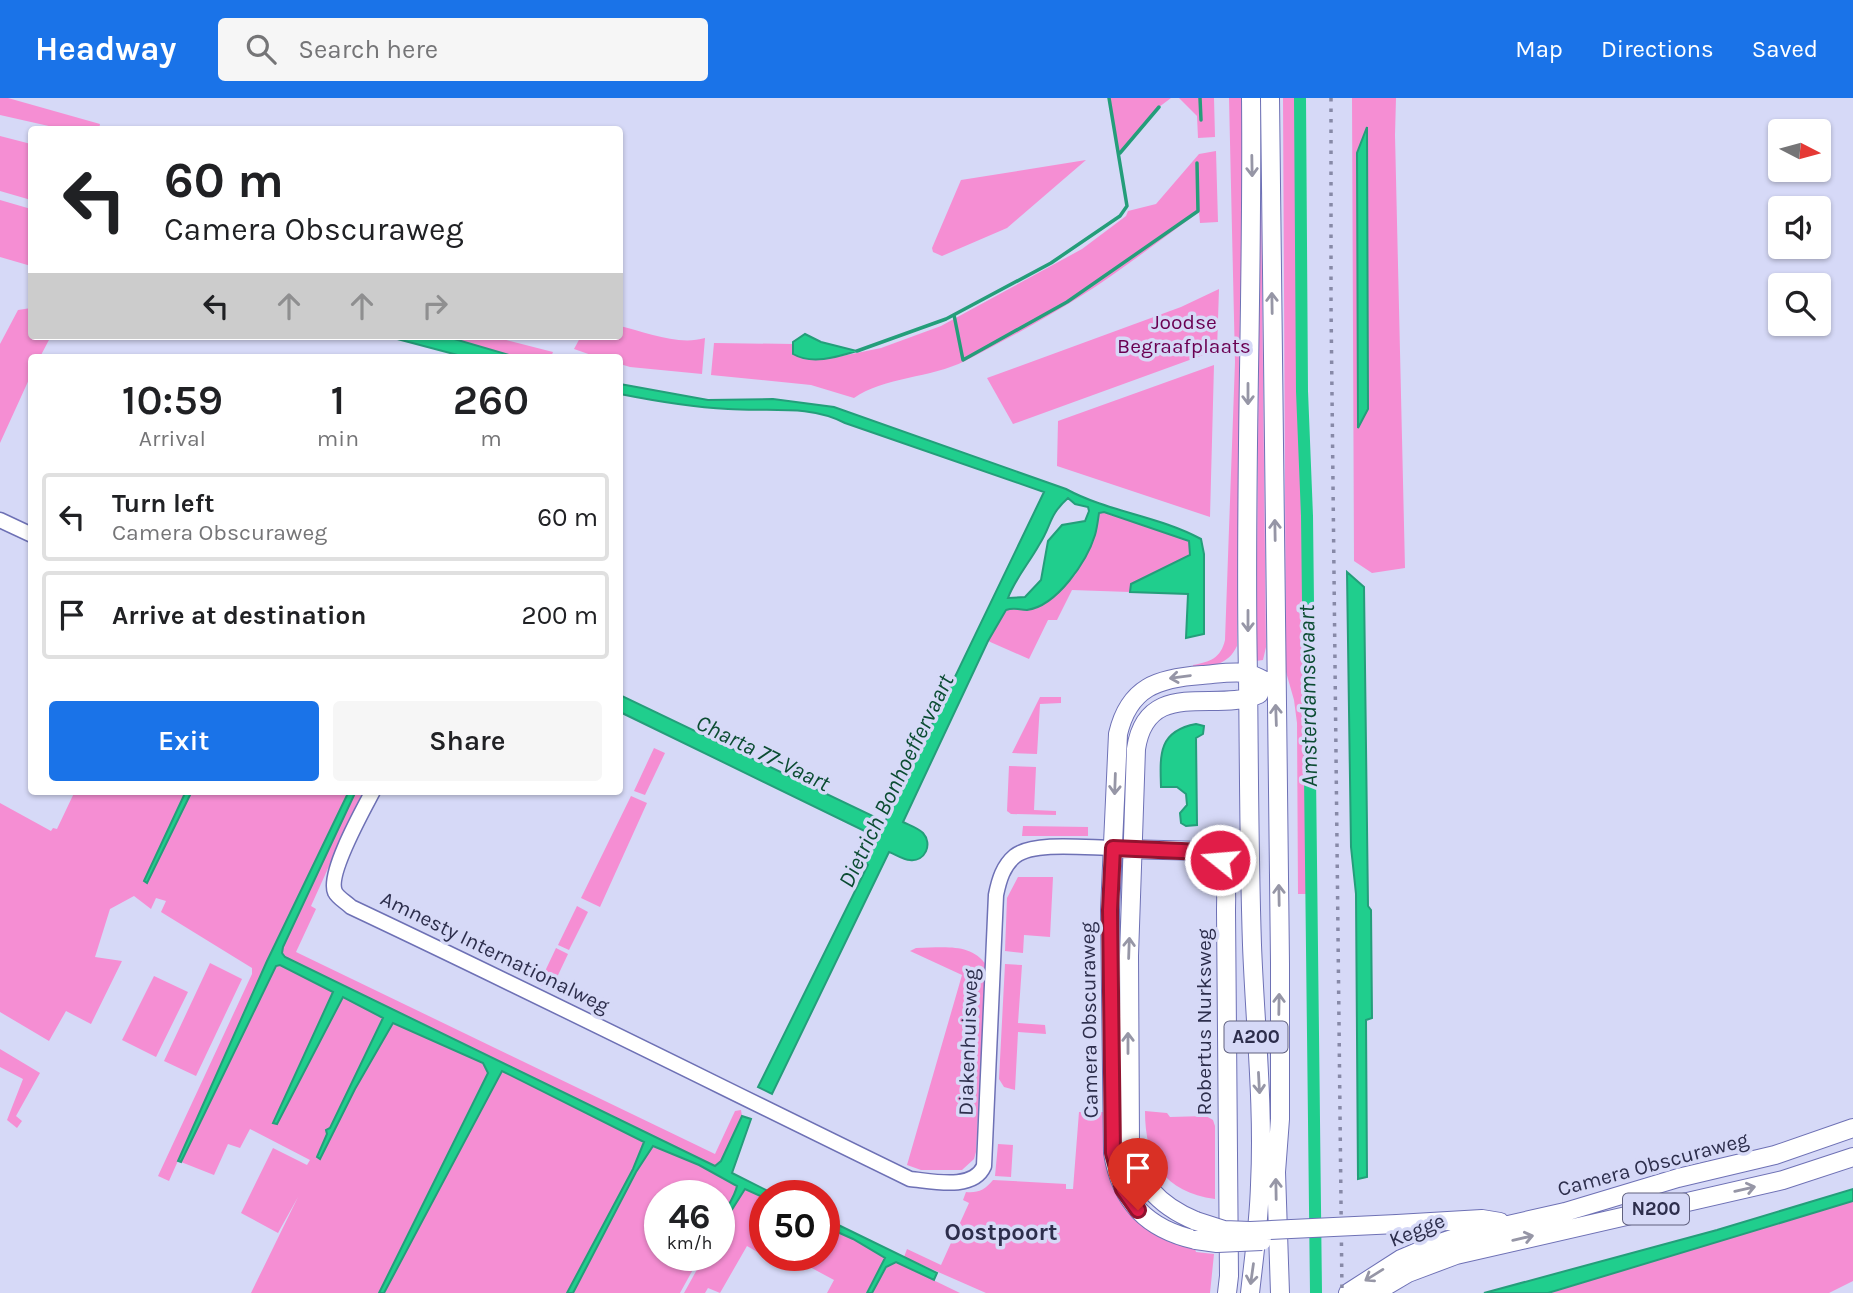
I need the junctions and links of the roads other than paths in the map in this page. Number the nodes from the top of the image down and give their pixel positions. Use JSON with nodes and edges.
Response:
{"nodes":[{"id":1,"x":1251,"y":98,"type":"edge"},
{"id":2,"x":1270,"y":98,"type":"edge"},
{"id":3,"x":0,"y":520,"type":"edge"},
{"id":4,"x":28,"y":533,"type":"edge"},
{"id":5,"x":1248,"y":673,"type":"junction"},
{"id":6,"x":1275,"y":686,"type":"junction"},
{"id":7,"x":1248,"y":699,"type":"junction"},
{"id":8,"x":371,"y":795,"type":"edge"},
{"id":9,"x":1113,"y":848,"type":"junction"},
{"id":10,"x":1133,"y":849,"type":"junction"},
{"id":11,"x":1120,"y":1016,"type":"junction"},
{"id":12,"x":1121,"y":1118,"type":"junction"},
{"id":13,"x":1853,"y":1128,"type":"edge"},
{"id":14,"x":809,"y":1129,"type":"joint"},
{"id":15,"x":1853,"y":1157,"type":"edge"},
{"id":16,"x":1510,"y":1224,"type":"junction"},
{"id":17,"x":1398,"y":1230,"type":"junction"},
{"id":18,"x":1434,"y":1245,"type":"junction"},
{"id":19,"x":1456,"y":1255,"type":"junction"},
{"id":20,"x":1405,"y":1266,"type":"junction"},
{"id":21,"x":1227,"y":1293,"type":"edge"},
{"id":22,"x":1250,"y":1293,"type":"edge"},
{"id":23,"x":1280,"y":1293,"type":"edge"},
{"id":24,"x":1348,"y":1293,"type":"edge"},
{"id":25,"x":1374,"y":1293,"type":"edge"}],
"edges":[{"from":1,"to":5,"type":"main road","one_way":true},
{"from":6,"to":2,"type":"main road","one_way":true},
{"from":3,"to":4,"type":"street"},
{"from":5,"to":6,"type":"main road","name":"Camera Obscuraweg"},
{"from":5,"to":7,"type":"main road"},
{"from":5,"to":9,"type":"main road","name":"Camera Obscuraweg","one_way":true},
{"from":6,"to":7,"type":"main road","name":"Camera Obscuraweg"},
{"from":23,"to":6,"type":"main road","number":"A200","one_way":true},
{"from":7,"to":10,"type":"main road","name":"Camera Obscuraweg"},
{"from":7,"to":22,"type":"main road","number":"A200","one_way":true},
{"from":8,"to":14,"type":"street","name":"Amnesty Internationalweg"},
{"from":9,"to":10,"type":"main road","name":"Robertus Nurksweg"},
{"from":9,"to":11,"type":"main road","name":"Camera Obscuraweg"},
{"from":9,"to":14,"type":"street","name":"Diakenhuisweg"},
{"from":11,"to":10,"type":"main road","name":"Camera Obscuraweg","one_way":true},
{"from":10,"to":21,"type":"main road","name":"Robertus Nurksweg"},
{"from":11,"to":12,"type":"main road","name":"Camera Obscuraweg"},
{"from":12,"to":17,"type":"main road","name":"Camera Obscuraweg","bridge":true},
{"from":12,"to":17,"type":"main road","name":"Camera Obscuraweg","bridge":true},
{"from":13,"to":16,"type":"main road","name":"Camera Obscuraweg","number":"N200"},
{"from":19,"to":15,"type":"main road","name":"Camera Obscuraweg","number":"N200","one_way":true},
{"from":16,"to":17,"type":"main road","name":"Camera Obscuraweg"},
{"from":16,"to":18,"type":"main road","name":"Kegge"},
{"from":17,"to":18,"type":"main road","name":"Camera Obscuraweg"},
{"from":18,"to":19,"type":"main road","name":"Camera Obscuraweg"},
{"from":18,"to":20,"type":"main road","name":"Kegge"},
{"from":19,"to":20,"type":"main road","name":"Kegge"},
{"from":20,"to":24,"type":"main road","name":"Kegge","one_way":true},
{"from":20,"to":25,"type":"main road","name":"Kegge"}]}
